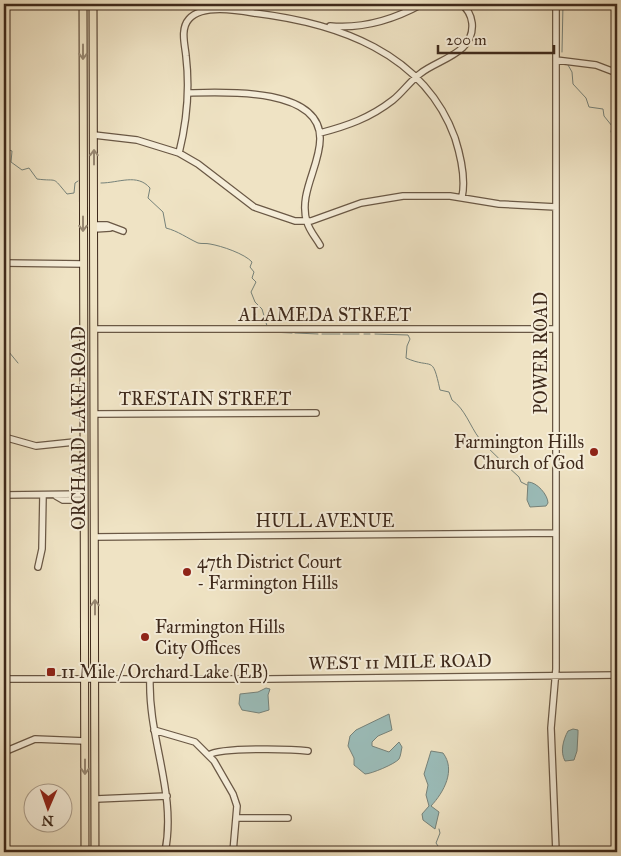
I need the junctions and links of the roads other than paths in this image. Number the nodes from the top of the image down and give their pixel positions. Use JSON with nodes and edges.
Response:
{"nodes":[{"id":1,"x":93,"y":4,"type":"edge"},
{"id":2,"x":422,"y":4,"type":"edge"},
{"id":3,"x":461,"y":4,"type":"edge"},
{"id":4,"x":556,"y":4,"type":"edge"},
{"id":5,"x":83,"y":6,"type":"edge"},
{"id":6,"x":93,"y":14,"type":"junction"},
{"id":7,"x":321,"y":26,"type":"junction"},
{"id":8,"x":556,"y":60,"type":"junction"},
{"id":9,"x":617,"y":73,"type":"edge"},
{"id":10,"x":83,"y":77,"type":"junction"},
{"id":11,"x":416,"y":78,"type":"junction"},
{"id":12,"x":94,"y":82,"type":"junction"},
{"id":13,"x":189,"y":93,"type":"junction"},
{"id":14,"x":320,"y":133,"type":"junction"},
{"id":15,"x":94,"y":135,"type":"junction"},
{"id":16,"x":179,"y":154,"type":"junction"},
{"id":17,"x":83,"y":158,"type":"junction"},
{"id":18,"x":94,"y":196,"type":"junction"},
{"id":19,"x":462,"y":197,"type":"junction"},
{"id":20,"x":556,"y":207,"type":"junction"},
{"id":21,"x":306,"y":222,"type":"junction"},
{"id":22,"x":94,"y":227,"type":"junction"},
{"id":23,"x":123,"y":231,"type":"dead end"},
{"id":24,"x":320,"y":245,"type":"dead end"},
{"id":25,"x":4,"y":263,"type":"edge"},
{"id":26,"x":84,"y":264,"type":"junction"},
{"id":27,"x":84,"y":286,"type":"junction"},
{"id":28,"x":94,"y":293,"type":"junction"},
{"id":29,"x":94,"y":329,"type":"junction"},
{"id":30,"x":556,"y":329,"type":"junction"},
{"id":31,"x":84,"y":340,"type":"junction"},
{"id":32,"x":94,"y":389,"type":"junction"},
{"id":33,"x":316,"y":413,"type":"dead end"},
{"id":34,"x":94,"y":414,"type":"junction"},
{"id":35,"x":4,"y":438,"type":"edge"},
{"id":36,"x":84,"y":441,"type":"junction"},
{"id":37,"x":95,"y":446,"type":"junction"},
{"id":38,"x":84,"y":494,"type":"junction"},
{"id":39,"x":4,"y":495,"type":"edge"},
{"id":40,"x":43,"y":495,"type":"junction"},
{"id":41,"x":556,"y":533,"type":"junction"},
{"id":42,"x":94,"y":537,"type":"junction"},
{"id":43,"x":84,"y":563,"type":"junction"},
{"id":44,"x":95,"y":563,"type":"junction"},
{"id":45,"x":38,"y":567,"type":"dead end"},
{"id":46,"x":84,"y":574,"type":"junction"},
{"id":47,"x":95,"y":578,"type":"junction"},
{"id":48,"x":84,"y":659,"type":"junction"},
{"id":49,"x":96,"y":664,"type":"junction"},
{"id":50,"x":617,"y":675,"type":"edge"},
{"id":51,"x":556,"y":676,"type":"junction"},
{"id":52,"x":4,"y":679,"type":"edge"},
{"id":53,"x":84,"y":679,"type":"junction"},
{"id":54,"x":96,"y":679,"type":"junction"},
{"id":55,"x":150,"y":679,"type":"junction"},
{"id":56,"x":84,"y":693,"type":"junction"},
{"id":57,"x":96,"y":699,"type":"junction"},
{"id":58,"x":154,"y":730,"type":"junction"},
{"id":59,"x":85,"y":741,"type":"junction"},
{"id":60,"x":4,"y":752,"type":"edge"},
{"id":61,"x":308,"y":752,"type":"dead end"},
{"id":62,"x":209,"y":755,"type":"junction"},
{"id":63,"x":167,"y":796,"type":"junction"},
{"id":64,"x":85,"y":799,"type":"junction"},
{"id":65,"x":96,"y":799,"type":"junction"},
{"id":66,"x":237,"y":818,"type":"junction"},
{"id":67,"x":288,"y":818,"type":"dead end"},
{"id":68,"x":85,"y":821,"type":"junction"},
{"id":69,"x":95,"y":829,"type":"junction"},
{"id":70,"x":4,"y":848,"type":"edge"},
{"id":71,"x":14,"y":852,"type":"edge"},
{"id":72,"x":85,"y":852,"type":"edge"},
{"id":73,"x":96,"y":852,"type":"edge"},
{"id":74,"x":165,"y":852,"type":"edge"},
{"id":75,"x":233,"y":852,"type":"edge"},
{"id":76,"x":556,"y":852,"type":"edge"}],
"edges":[{"from":1,"to":6,"type":"main road","name":"ORCHARD LAKE ROAD"},
{"from":2,"to":7,"type":"street"},
{"from":3,"to":11,"type":"street"},
{"from":4,"to":8,"type":"street","name":"POWER ROAD"},
{"from":5,"to":6,"type":"main road"},
{"from":5,"to":10,"type":"main road","name":"ORCHARD LAKE ROAD","one_way":true},
{"from":6,"to":12,"type":"main road","name":"ORCHARD LAKE ROAD"},
{"from":7,"to":11,"type":"street"},
{"from":7,"to":13,"type":"street"},
{"from":8,"to":9,"type":"street"},
{"from":8,"to":20,"type":"street","name":"POWER ROAD"},
{"from":10,"to":12,"type":"main road"},
{"from":10,"to":17,"type":"main road","name":"ORCHARD LAKE ROAD"},
{"from":11,"to":14,"type":"street"},
{"from":11,"to":19,"type":"street"},
{"from":12,"to":15,"type":"main road","name":"ORCHARD LAKE ROAD"},
{"from":13,"to":14,"type":"street"},
{"from":13,"to":16,"type":"street"},
{"from":14,"to":21,"type":"street"},
{"from":15,"to":16,"type":"street"},
{"from":18,"to":15,"type":"main road","name":"ORCHARD LAKE ROAD","one_way":true},
{"from":16,"to":21,"type":"street"},
{"from":17,"to":18,"type":"main road"},
{"from":17,"to":26,"type":"main road","name":"ORCHARD LAKE ROAD","one_way":true},
{"from":18,"to":22,"type":"main road","name":"ORCHARD LAKE ROAD"},
{"from":19,"to":20,"type":"street"},
{"from":19,"to":21,"type":"street"},
{"from":20,"to":30,"type":"street","name":"POWER ROAD"},
{"from":21,"to":24,"type":"street"},
{"from":22,"to":23,"type":"street"},
{"from":22,"to":28,"type":"main road","name":"ORCHARD LAKE ROAD"},
{"from":25,"to":26,"type":"street"},
{"from":26,"to":27,"type":"main road","name":"ORCHARD LAKE ROAD"},
{"from":27,"to":28,"type":"main road"},
{"from":27,"to":31,"type":"main road","name":"ORCHARD LAKE ROAD"},
{"from":28,"to":29,"type":"main road","name":"ORCHARD LAKE ROAD"},
{"from":29,"to":30,"type":"street","name":"ALAMEDA STREET"},
{"from":29,"to":32,"type":"main road","name":"ORCHARD LAKE ROAD"},
{"from":30,"to":41,"type":"street","name":"POWER ROAD"},
{"from":31,"to":32,"type":"main road"},
{"from":31,"to":36,"type":"main road","name":"ORCHARD LAKE ROAD"},
{"from":32,"to":34,"type":"main road","name":"ORCHARD LAKE ROAD"},
{"from":33,"to":34,"type":"street","name":"TRESTAIN STREET"},
{"from":34,"to":37,"type":"main road","name":"ORCHARD LAKE ROAD"},
{"from":35,"to":36,"type":"street"},
{"from":36,"to":37,"type":"main road"},
{"from":36,"to":38,"type":"main road","name":"ORCHARD LAKE ROAD"},
{"from":37,"to":42,"type":"main road","name":"ORCHARD LAKE ROAD"},
{"from":38,"to":40,"type":"street"},
{"from":38,"to":42,"type":"main road"},
{"from":38,"to":43,"type":"main road","name":"ORCHARD LAKE ROAD"},
{"from":39,"to":40,"type":"street"},
{"from":40,"to":45,"type":"street"},
{"from":41,"to":42,"type":"street","name":"HULL AVENUE"},
{"from":41,"to":51,"type":"street","name":"POWER ROAD"},
{"from":42,"to":44,"type":"main road","name":"ORCHARD LAKE ROAD"},
{"from":43,"to":44,"type":"main road"},
{"from":43,"to":46,"type":"main road","name":"ORCHARD LAKE ROAD"},
{"from":44,"to":47,"type":"main road","name":"ORCHARD LAKE ROAD"},
{"from":46,"to":47,"type":"main road"},
{"from":46,"to":48,"type":"main road","name":"ORCHARD LAKE ROAD"},
{"from":49,"to":47,"type":"main road","name":"ORCHARD LAKE ROAD","one_way":true},
{"from":48,"to":49,"type":"main road"},
{"from":48,"to":53,"type":"main road","name":"ORCHARD LAKE ROAD"},
{"from":49,"to":54,"type":"main road","name":"ORCHARD LAKE ROAD"},
{"from":50,"to":51,"type":"street","name":"WEST 11 MILE ROAD"},
{"from":51,"to":55,"type":"street","name":"WEST 11 MILE ROAD"},
{"from":51,"to":76,"type":"street","name":"POWER ROAD"},
{"from":52,"to":53,"type":"street","name":"WEST 11 MILE ROAD"},
{"from":53,"to":54,"type":"street","name":"WEST 11 MILE ROAD"},
{"from":53,"to":56,"type":"main road","name":"ORCHARD LAKE ROAD"},
{"from":54,"to":55,"type":"street","name":"WEST 11 MILE ROAD"},
{"from":54,"to":57,"type":"main road","name":"ORCHARD LAKE ROAD"},
{"from":55,"to":58,"type":"street"},
{"from":56,"to":57,"type":"main road"},
{"from":56,"to":59,"type":"main road","name":"ORCHARD LAKE ROAD"},
{"from":57,"to":65,"type":"main road","name":"ORCHARD LAKE ROAD"},
{"from":58,"to":62,"type":"street"},
{"from":58,"to":63,"type":"street"},
{"from":59,"to":60,"type":"street"},
{"from":59,"to":64,"type":"main road","name":"ORCHARD LAKE ROAD","one_way":true},
{"from":61,"to":62,"type":"street"},
{"from":62,"to":66,"type":"street"},
{"from":63,"to":65,"type":"street"},
{"from":63,"to":74,"type":"street"},
{"from":64,"to":65,"type":"main road"},
{"from":64,"to":68,"type":"main road","name":"ORCHARD LAKE ROAD"},
{"from":65,"to":69,"type":"main road","name":"ORCHARD LAKE ROAD"},
{"from":66,"to":67,"type":"street"},
{"from":66,"to":75,"type":"street"},
{"from":68,"to":69,"type":"main road"},
{"from":68,"to":72,"type":"main road","name":"ORCHARD LAKE ROAD"},
{"from":69,"to":73,"type":"main road","name":"ORCHARD LAKE ROAD"},
{"from":70,"to":71,"type":"street"}]}
